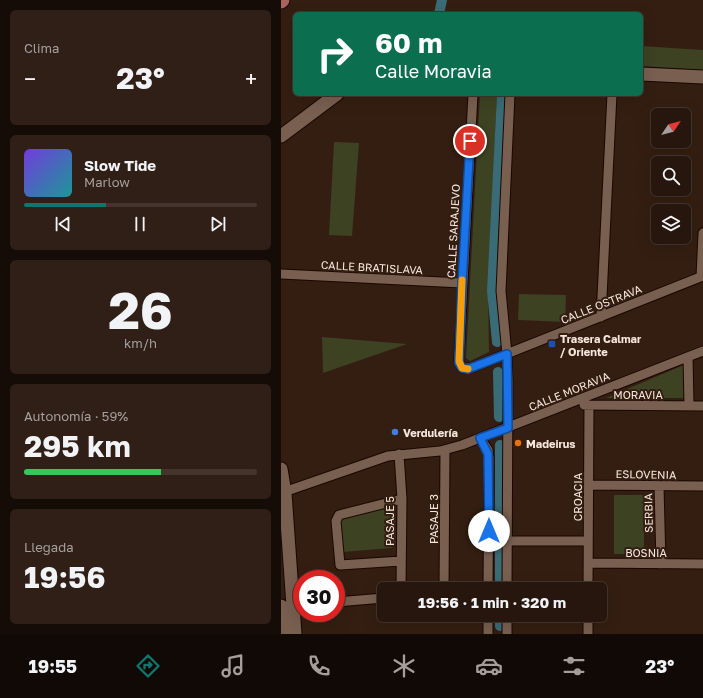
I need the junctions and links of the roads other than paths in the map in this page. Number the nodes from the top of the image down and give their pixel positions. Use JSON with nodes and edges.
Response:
{"nodes":[{"id":1,"x":643,"y":74,"type":"edge"},
{"id":2,"x":703,"y":77,"type":"edge"},
{"id":3,"x":334,"y":96,"type":"edge"},
{"id":4,"x":473,"y":96,"type":"edge"},
{"id":5,"x":510,"y":96,"type":"edge"},
{"id":6,"x":612,"y":96,"type":"edge"},
{"id":7,"x":281,"y":136,"type":"edge"},
{"id":8,"x":703,"y":233,"type":"edge"},
{"id":9,"x":281,"y":274,"type":"edge"},
{"id":10,"x":702,"y":276,"type":"edge"},
{"id":11,"x":462,"y":284,"type":"junction"},
{"id":12,"x":601,"y":317,"type":"junction"},
{"id":13,"x":703,"y":351,"type":"edge"},
{"id":14,"x":507,"y":354,"type":"junction"},
{"id":15,"x":688,"y":357,"type":"junction"},
{"id":16,"x":574,"y":402,"type":"junction"},
{"id":17,"x":589,"y":405,"type":"junction"},
{"id":18,"x":689,"y":406,"type":"junction"},
{"id":19,"x":703,"y":406,"type":"edge"},
{"id":20,"x":508,"y":428,"type":"junction"},
{"id":21,"x":480,"y":438,"type":"junction"},
{"id":22,"x":445,"y":450,"type":"junction"},
{"id":23,"x":399,"y":454,"type":"junction"},
{"id":24,"x":281,"y":469,"type":"edge"},
{"id":25,"x":589,"y":485,"type":"junction"},
{"id":26,"x":659,"y":486,"type":"junction"},
{"id":27,"x":703,"y":486,"type":"edge"},
{"id":28,"x":283,"y":493,"type":"edge"},
{"id":29,"x":401,"y":499,"type":"junction"},
{"id":30,"x":507,"y":541,"type":"junction"},
{"id":31,"x":588,"y":541,"type":"junction"},
{"id":32,"x":401,"y":561,"type":"junction"},
{"id":33,"x":588,"y":563,"type":"junction"},
{"id":34,"x":661,"y":564,"type":"junction"},
{"id":35,"x":703,"y":564,"type":"edge"},
{"id":36,"x":401,"y":582,"type":"edge"},
{"id":37,"x":444,"y":582,"type":"edge"},
{"id":38,"x":488,"y":582,"type":"edge"},
{"id":39,"x":507,"y":582,"type":"edge"},
{"id":40,"x":588,"y":582,"type":"edge"},
{"id":41,"x":377,"y":599,"type":"edge"},
{"id":42,"x":345,"y":601,"type":"edge"},
{"id":43,"x":292,"y":605,"type":"edge"},
{"id":44,"x":488,"y":622,"type":"edge"},
{"id":45,"x":507,"y":622,"type":"edge"},
{"id":46,"x":588,"y":622,"type":"edge"},
{"id":47,"x":283,"y":634,"type":"edge"},
{"id":48,"x":295,"y":634,"type":"edge"},
{"id":49,"x":488,"y":634,"type":"edge"},
{"id":50,"x":507,"y":634,"type":"edge"},
{"id":51,"x":588,"y":634,"type":"edge"}],
"edges":[{"from":1,"to":2,"type":"street"},
{"from":3,"to":7,"type":"street"},
{"from":4,"to":11,"type":"street","name":"CALLE SARAJEVO"},
{"from":5,"to":14,"type":"street"},
{"from":6,"to":12,"type":"street"},
{"from":8,"to":10,"type":"street"},
{"from":9,"to":11,"type":"street","name":"CALLE BRATISLAVA"},
{"from":10,"to":12,"type":"street","name":"CALLE OSTRAVA"},
{"from":11,"to":14,"type":"street","name":"CALLE SARAJEVO"},
{"from":12,"to":14,"type":"street","name":"CALLE OSTRAVA"},
{"from":13,"to":15,"type":"street","name":"CALLE MORAVIA"},
{"from":14,"to":20,"type":"street"},
{"from":15,"to":16,"type":"street","name":"CALLE MORAVIA"},
{"from":15,"to":18,"type":"street"},
{"from":16,"to":17,"type":"street","name":"MORAVIA"},
{"from":16,"to":20,"type":"street","name":"CALLE MORAVIA"},
{"from":17,"to":18,"type":"street","name":"MORAVIA"},
{"from":17,"to":25,"type":"street","name":"CROACIA"},
{"from":18,"to":19,"type":"street","name":"MORAVIA"},
{"from":20,"to":21,"type":"street","name":"CALLE MORAVIA"},
{"from":20,"to":30,"type":"street"},
{"from":21,"to":22,"type":"street","name":"CALLE MORAVIA"},
{"from":21,"to":38,"type":"street"},
{"from":22,"to":23,"type":"street","name":"CALLE MORAVIA"},
{"from":22,"to":37,"type":"street","name":"PASAJE 3"},
{"from":23,"to":28,"type":"street","name":"CALLE MORAVIA"},
{"from":23,"to":29,"type":"street","name":"PASAJE 5"},
{"from":24,"to":28,"type":"street"},
{"from":25,"to":26,"type":"street","name":"ESLOVENIA"},
{"from":25,"to":31,"type":"street","name":"CROACIA"},
{"from":26,"to":27,"type":"street","name":"ESLOVENIA"},
{"from":26,"to":34,"type":"street","name":"SERBIA"},
{"from":28,"to":43,"type":"street"},
{"from":29,"to":32,"type":"street","name":"PASAJE 5"},
{"from":29,"to":32,"type":"street"},
{"from":30,"to":31,"type":"street"},
{"from":30,"to":39,"type":"street"},
{"from":31,"to":33,"type":"street","name":"CROACIA"},
{"from":32,"to":36,"type":"street","name":"PASAJE 5"},
{"from":33,"to":34,"type":"street","name":"BOSNIA"},
{"from":33,"to":40,"type":"street","name":"CROACIA"},
{"from":34,"to":35,"type":"street","name":"BOSNIA"},
{"from":41,"to":42,"type":"street"},
{"from":43,"to":47,"type":"street"},
{"from":43,"to":48,"type":"street"},
{"from":44,"to":49,"type":"street"},
{"from":45,"to":50,"type":"street"},
{"from":46,"to":51,"type":"street"}]}
